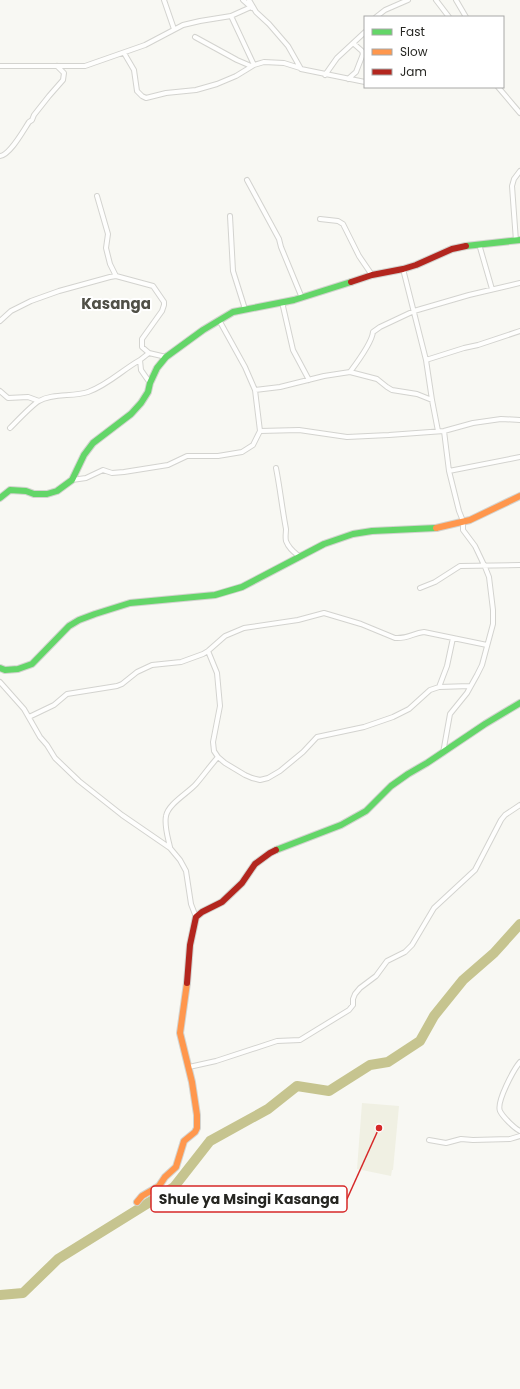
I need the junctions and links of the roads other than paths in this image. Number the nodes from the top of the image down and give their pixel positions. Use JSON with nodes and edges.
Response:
{"nodes":[{"id":1,"x":164,"y":0,"type":"edge"},
{"id":2,"x":243,"y":0,"type":"edge"},
{"id":3,"x":249,"y":0,"type":"edge"},
{"id":4,"x":408,"y":0,"type":"edge"},
{"id":5,"x":436,"y":0,"type":"edge"},
{"id":6,"x":456,"y":0,"type":"edge"},
{"id":7,"x":251,"y":7,"type":"junction"},
{"id":8,"x":256,"y":12,"type":"junction"},
{"id":9,"x":231,"y":16,"type":"junction"},
{"id":10,"x":377,"y":16,"type":"edge"},
{"id":11,"x":448,"y":16,"type":"edge"},
{"id":12,"x":465,"y":16,"type":"edge"},
{"id":13,"x":174,"y":29,"type":"junction"},
{"id":14,"x":364,"y":33,"type":"edge"},
{"id":15,"x":195,"y":37,"type":"dead end"},
{"id":16,"x":354,"y":43,"type":"junction"},
{"id":17,"x":124,"y":53,"type":"junction"},
{"id":18,"x":253,"y":65,"type":"junction"},
{"id":19,"x":0,"y":66,"type":"edge"},
{"id":20,"x":57,"y":66,"type":"junction"},
{"id":21,"x":300,"y":68,"type":"junction"},
{"id":22,"x":324,"y":74,"type":"junction"},
{"id":23,"x":348,"y":79,"type":"junction"},
{"id":24,"x":364,"y":82,"type":"edge"},
{"id":25,"x":499,"y":88,"type":"edge"},
{"id":26,"x":520,"y":113,"type":"edge"},
{"id":27,"x":0,"y":156,"type":"edge"},
{"id":28,"x":520,"y":171,"type":"edge"},
{"id":29,"x":247,"y":180,"type":"dead end"},
{"id":30,"x":97,"y":196,"type":"dead end"},
{"id":31,"x":230,"y":216,"type":"dead end"},
{"id":32,"x":320,"y":219,"type":"dead end"},
{"id":33,"x":518,"y":240,"type":"edge"},
{"id":34,"x":479,"y":244,"type":"junction"},
{"id":35,"x":403,"y":270,"type":"junction"},
{"id":36,"x":372,"y":275,"type":"junction"},
{"id":37,"x":116,"y":276,"type":"junction"},
{"id":38,"x":520,"y":283,"type":"edge"},
{"id":39,"x":492,"y":289,"type":"junction"},
{"id":40,"x":302,"y":298,"type":"junction"},
{"id":41,"x":282,"y":302,"type":"junction"},
{"id":42,"x":245,"y":310,"type":"junction"},
{"id":43,"x":414,"y":311,"type":"junction"},
{"id":44,"x":219,"y":320,"type":"junction"},
{"id":45,"x":0,"y":321,"type":"edge"},
{"id":46,"x":520,"y":332,"type":"edge"},
{"id":47,"x":149,"y":353,"type":"junction"},
{"id":48,"x":166,"y":357,"type":"junction"},
{"id":49,"x":140,"y":360,"type":"junction"},
{"id":50,"x":426,"y":360,"type":"junction"},
{"id":51,"x":350,"y":372,"type":"junction"},
{"id":52,"x":309,"y":380,"type":"junction"},
{"id":53,"x":150,"y":383,"type":"junction"},
{"id":54,"x":255,"y":390,"type":"junction"},
{"id":55,"x":0,"y":391,"type":"edge"},
{"id":56,"x":432,"y":400,"type":"junction"},
{"id":57,"x":39,"y":401,"type":"junction"},
{"id":58,"x":520,"y":420,"type":"edge"},
{"id":59,"x":10,"y":428,"type":"dead end"},
{"id":60,"x":260,"y":431,"type":"junction"},
{"id":61,"x":438,"y":431,"type":"junction"},
{"id":62,"x":444,"y":431,"type":"junction"},
{"id":63,"x":520,"y":457,"type":"edge"},
{"id":64,"x":276,"y":468,"type":"dead end"},
{"id":65,"x":450,"y":471,"type":"junction"},
{"id":66,"x":72,"y":480,"type":"junction"},
{"id":67,"x":520,"y":496,"type":"edge"},
{"id":68,"x":0,"y":498,"type":"edge"},
{"id":69,"x":463,"y":521,"type":"junction"},
{"id":70,"x":300,"y":557,"type":"junction"},
{"id":71,"x":520,"y":565,"type":"edge"},
{"id":72,"x":485,"y":567,"type":"junction"},
{"id":73,"x":420,"y":588,"type":"dead end"},
{"id":74,"x":453,"y":638,"type":"junction"},
{"id":75,"x":488,"y":645,"type":"junction"},
{"id":76,"x":208,"y":651,"type":"junction"},
{"id":77,"x":0,"y":668,"type":"edge"},
{"id":78,"x":0,"y":682,"type":"edge"},
{"id":79,"x":470,"y":686,"type":"junction"},
{"id":80,"x":439,"y":687,"type":"junction"},
{"id":81,"x":520,"y":703,"type":"edge"},
{"id":82,"x":29,"y":717,"type":"junction"},
{"id":83,"x":443,"y":753,"type":"junction"},
{"id":84,"x":218,"y":757,"type":"junction"},
{"id":85,"x":520,"y":805,"type":"edge"},
{"id":86,"x":170,"y":848,"type":"junction"},
{"id":87,"x":196,"y":917,"type":"junction"},
{"id":88,"x":520,"y":1062,"type":"edge"},
{"id":89,"x":189,"y":1067,"type":"junction"},
{"id":90,"x":520,"y":1131,"type":"edge"},
{"id":91,"x":520,"y":1136,"type":"edge"},
{"id":92,"x":429,"y":1140,"type":"dead end"},
{"id":93,"x":137,"y":1202,"type":"dead end"}],
"edges":[{"from":1,"to":13,"type":"street"},
{"from":2,"to":7,"type":"street"},
{"from":3,"to":8,"type":"street"},
{"from":4,"to":10,"type":"street"},
{"from":5,"to":11,"type":"street"},
{"from":6,"to":12,"type":"street"},
{"from":7,"to":8,"type":"street"},
{"from":7,"to":9,"type":"street"},
{"from":8,"to":21,"type":"street"},
{"from":9,"to":13,"type":"street"},
{"from":9,"to":18,"type":"street"},
{"from":13,"to":17,"type":"street"},
{"from":14,"to":16,"type":"street"},
{"from":15,"to":18,"type":"street"},
{"from":16,"to":22,"type":"street"},
{"from":16,"to":23,"type":"street"},
{"from":17,"to":18,"type":"street"},
{"from":17,"to":20,"type":"street"},
{"from":18,"to":21,"type":"street"},
{"from":19,"to":20,"type":"street"},
{"from":20,"to":27,"type":"street"},
{"from":21,"to":22,"type":"street"},
{"from":22,"to":23,"type":"street"},
{"from":23,"to":24,"type":"street"},
{"from":25,"to":26,"type":"street"},
{"from":28,"to":33,"type":"street"},
{"from":29,"to":40,"type":"street"},
{"from":30,"to":37,"type":"street"},
{"from":31,"to":42,"type":"street"},
{"from":32,"to":36,"type":"street"},
{"from":33,"to":34,"type":"street"},
{"from":34,"to":35,"type":"street"},
{"from":34,"to":39,"type":"street"},
{"from":35,"to":36,"type":"street"},
{"from":35,"to":43,"type":"street"},
{"from":36,"to":40,"type":"street"},
{"from":37,"to":45,"type":"street"},
{"from":37,"to":47,"type":"street"},
{"from":38,"to":39,"type":"street"},
{"from":39,"to":43,"type":"street"},
{"from":40,"to":41,"type":"street"},
{"from":41,"to":42,"type":"street"},
{"from":41,"to":52,"type":"street"},
{"from":42,"to":44,"type":"street"},
{"from":43,"to":50,"type":"street"},
{"from":43,"to":51,"type":"street"},
{"from":44,"to":48,"type":"street"},
{"from":44,"to":54,"type":"street"},
{"from":46,"to":50,"type":"street"},
{"from":47,"to":48,"type":"street"},
{"from":47,"to":49,"type":"street"},
{"from":48,"to":53,"type":"street"},
{"from":49,"to":53,"type":"street"},
{"from":49,"to":57,"type":"street"},
{"from":50,"to":56,"type":"street"},
{"from":51,"to":52,"type":"street"},
{"from":51,"to":56,"type":"street"},
{"from":52,"to":54,"type":"street"},
{"from":53,"to":66,"type":"street"},
{"from":54,"to":60,"type":"street"},
{"from":55,"to":57,"type":"street"},
{"from":56,"to":61,"type":"street"},
{"from":57,"to":59,"type":"street"},
{"from":58,"to":62,"type":"street"},
{"from":60,"to":61,"type":"street"},
{"from":60,"to":66,"type":"street"},
{"from":61,"to":62,"type":"street"},
{"from":62,"to":65,"type":"street"},
{"from":63,"to":65,"type":"street"},
{"from":64,"to":70,"type":"street"},
{"from":65,"to":69,"type":"street"},
{"from":66,"to":68,"type":"street"},
{"from":67,"to":69,"type":"street"},
{"from":69,"to":70,"type":"street"},
{"from":69,"to":72,"type":"street"},
{"from":70,"to":77,"type":"street"},
{"from":71,"to":72,"type":"street"},
{"from":72,"to":73,"type":"street"},
{"from":72,"to":75,"type":"street"},
{"from":74,"to":75,"type":"street"},
{"from":74,"to":76,"type":"street"},
{"from":74,"to":80,"type":"street"},
{"from":75,"to":79,"type":"street"},
{"from":76,"to":82,"type":"street"},
{"from":76,"to":84,"type":"street"},
{"from":78,"to":82,"type":"street"},
{"from":79,"to":80,"type":"street"},
{"from":79,"to":83,"type":"street"},
{"from":80,"to":84,"type":"street"},
{"from":81,"to":83,"type":"street"},
{"from":82,"to":86,"type":"street"},
{"from":83,"to":87,"type":"street"},
{"from":84,"to":86,"type":"street"},
{"from":85,"to":89,"type":"street"},
{"from":86,"to":87,"type":"street"},
{"from":87,"to":89,"type":"street"},
{"from":88,"to":90,"type":"street"},
{"from":89,"to":93,"type":"street"},
{"from":91,"to":92,"type":"street"}]}
